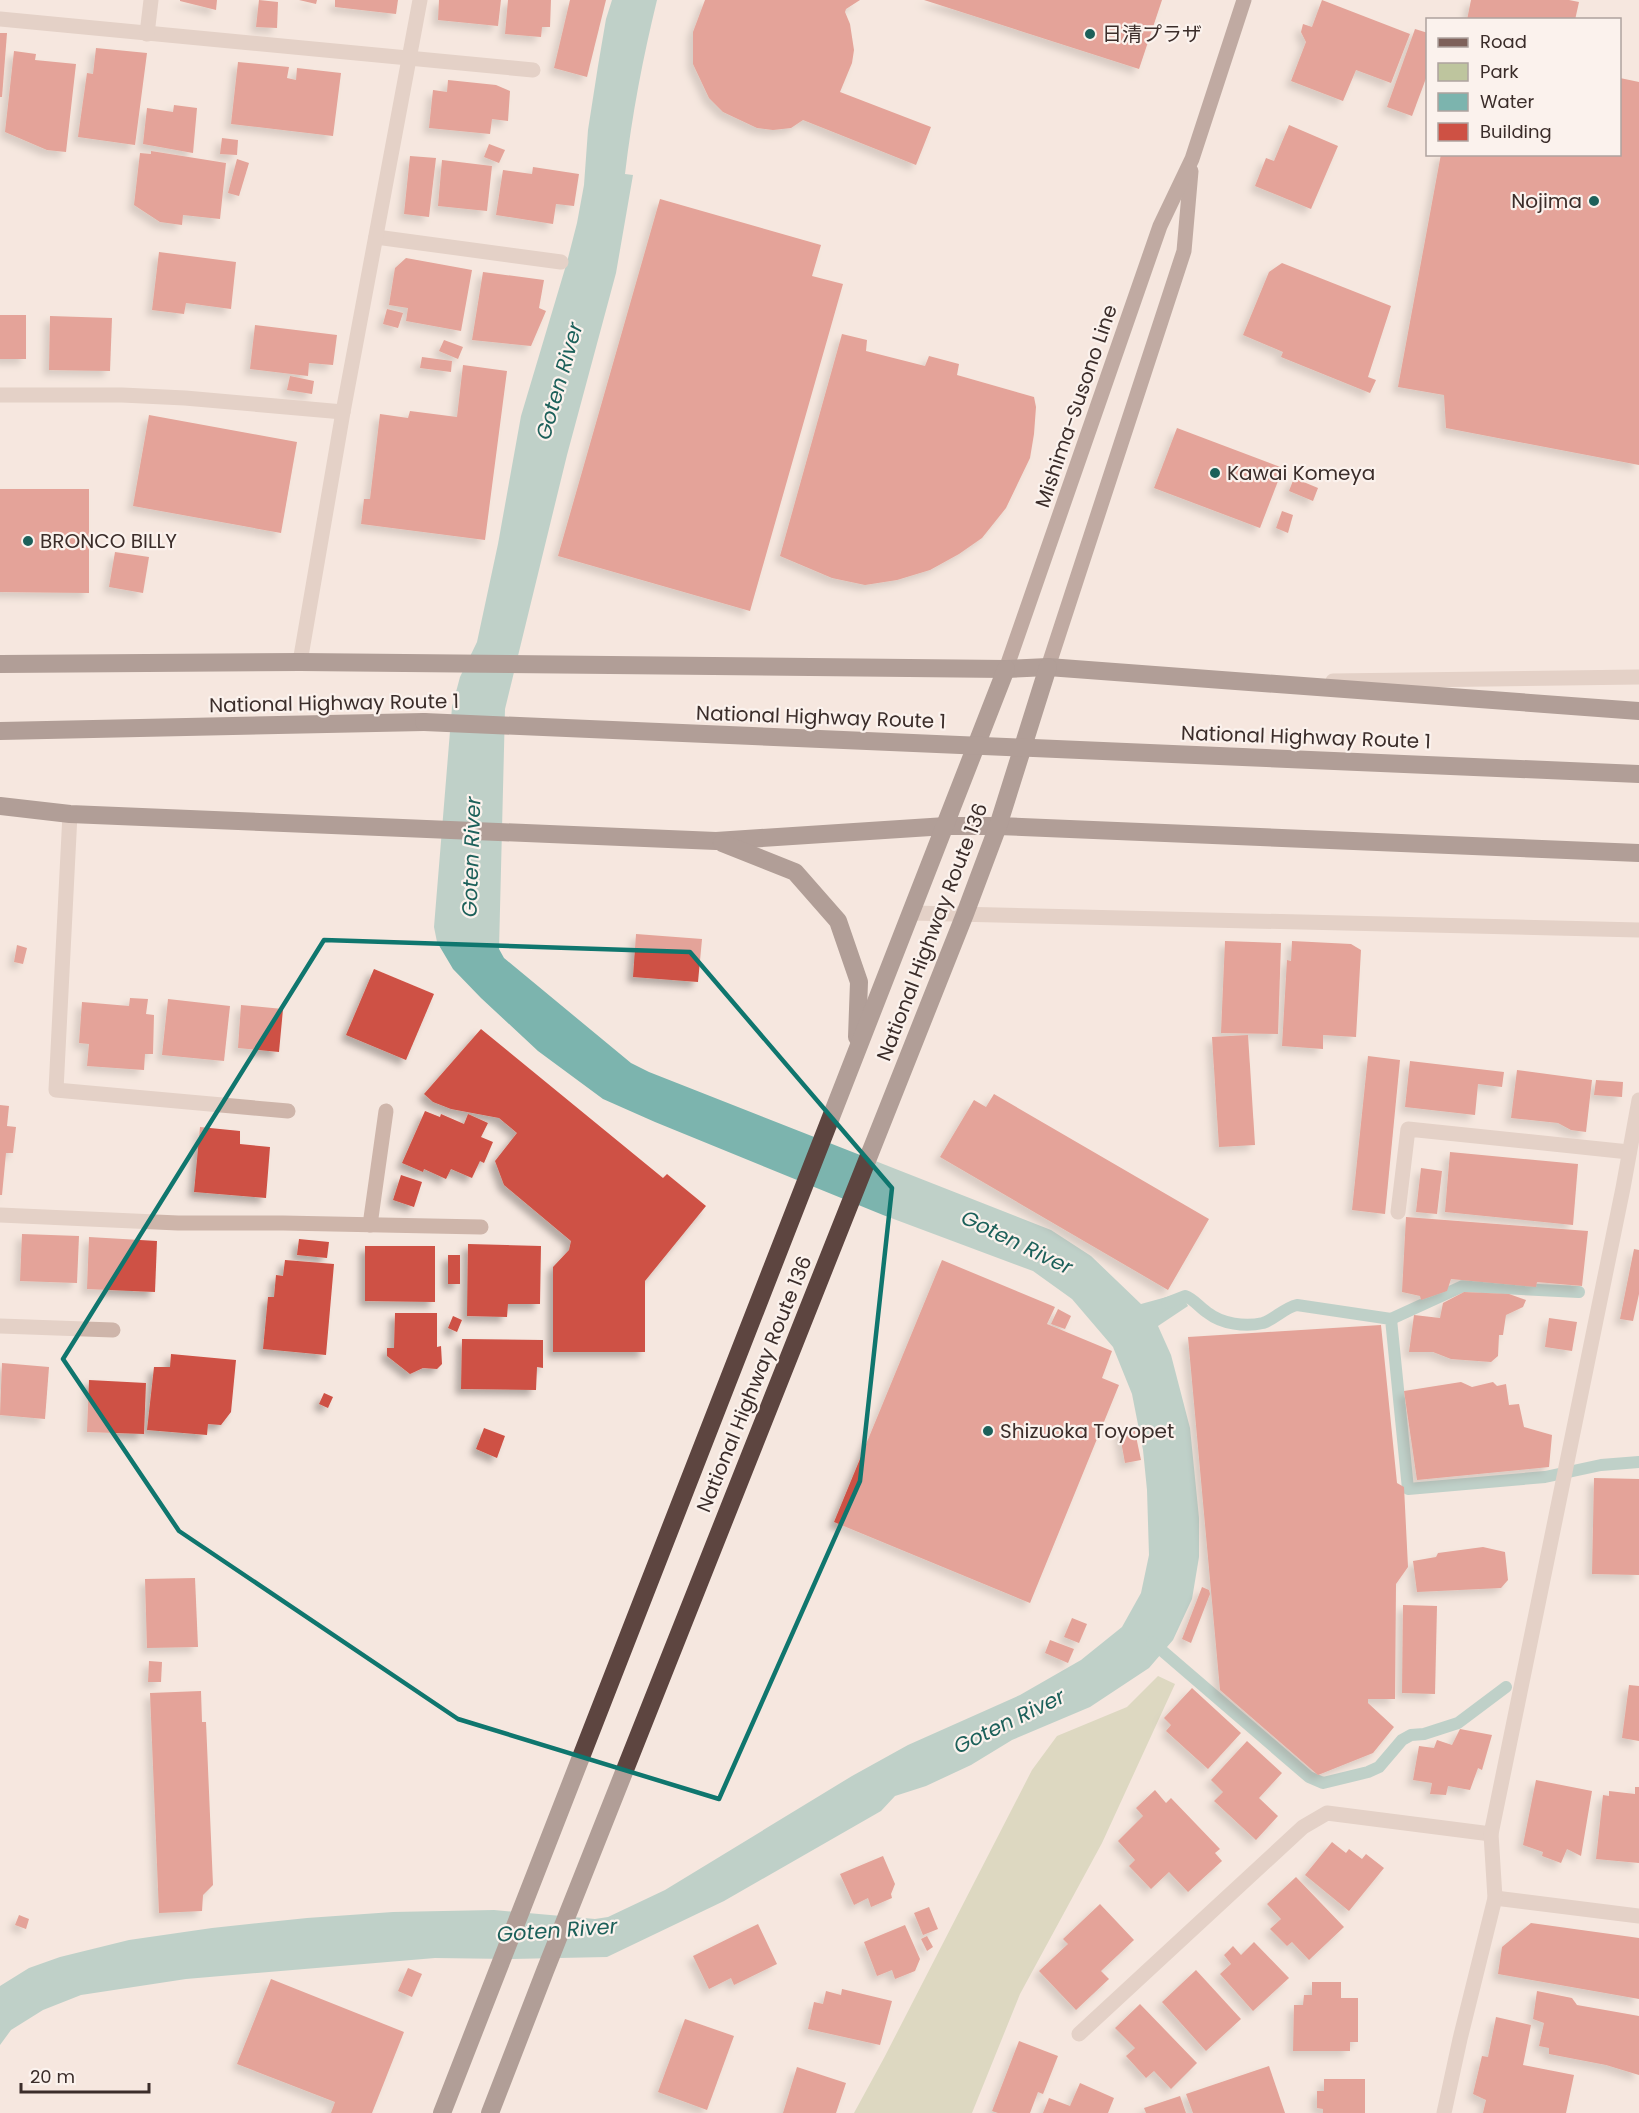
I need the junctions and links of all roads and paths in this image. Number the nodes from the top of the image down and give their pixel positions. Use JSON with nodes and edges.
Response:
{"nodes":[{"id":1,"x":151,"y":0,"type":"edge"},
{"id":2,"x":420,"y":0,"type":"edge"},
{"id":3,"x":1244,"y":0,"type":"edge"},
{"id":4,"x":0,"y":19,"type":"edge"},
{"id":5,"x":147,"y":34,"type":"junction"},
{"id":6,"x":410,"y":58,"type":"junction"},
{"id":7,"x":533,"y":70,"type":"dead end"},
{"id":8,"x":1192,"y":159,"type":"junction"},
{"id":9,"x":376,"y":237,"type":"junction"},
{"id":10,"x":561,"y":262,"type":"dead end"},
{"id":11,"x":0,"y":395,"type":"edge"},
{"id":12,"x":343,"y":412,"type":"junction"},
{"id":13,"x":300,"y":662,"type":"junction"},
{"id":14,"x":0,"y":664,"type":"edge"},
{"id":15,"x":1048,"y":667,"type":"junction"},
{"id":16,"x":1006,"y":669,"type":"junction"},
{"id":17,"x":1639,"y":677,"type":"edge"},
{"id":18,"x":1243,"y":682,"type":"junction"},
{"id":19,"x":1639,"y":711,"type":"edge"},
{"id":20,"x":0,"y":732,"type":"edge"},
{"id":21,"x":1639,"y":774,"type":"edge"},
{"id":22,"x":0,"y":806,"type":"edge"},
{"id":23,"x":70,"y":814,"type":"junction"},
{"id":24,"x":946,"y":826,"type":"junction"},
{"id":25,"x":998,"y":826,"type":"junction"},
{"id":26,"x":716,"y":841,"type":"junction"},
{"id":27,"x":1639,"y":853,"type":"edge"},
{"id":28,"x":912,"y":913,"type":"junction"},
{"id":29,"x":965,"y":914,"type":"junction"},
{"id":30,"x":1639,"y":930,"type":"edge"},
{"id":31,"x":856,"y":1050,"type":"junction"},
{"id":32,"x":1639,"y":1100,"type":"edge"},
{"id":33,"x":288,"y":1111,"type":"dead end"},
{"id":34,"x":386,"y":1111,"type":"dead end"},
{"id":35,"x":1629,"y":1152,"type":"junction"},
{"id":36,"x":1398,"y":1212,"type":"dead end"},
{"id":37,"x":0,"y":1215,"type":"edge"},
{"id":38,"x":370,"y":1225,"type":"junction"},
{"id":39,"x":481,"y":1227,"type":"dead end"},
{"id":40,"x":0,"y":1326,"type":"edge"},
{"id":41,"x":113,"y":1330,"type":"dead end"},
{"id":42,"x":1491,"y":1834,"type":"junction"},
{"id":43,"x":1495,"y":1898,"type":"junction"},
{"id":44,"x":1639,"y":1916,"type":"edge"},
{"id":45,"x":1079,"y":2034,"type":"dead end"},
{"id":46,"x":442,"y":2113,"type":"edge"},
{"id":47,"x":490,"y":2113,"type":"edge"},
{"id":48,"x":1444,"y":2113,"type":"edge"}],
"edges":[{"from":1,"to":5,"type":"street"},
{"from":2,"to":6,"type":"street"},
{"from":3,"to":8,"type":"main road","name":"Mishima-Susono Line"},
{"from":4,"to":5,"type":"street"},
{"from":5,"to":6,"type":"street"},
{"from":6,"to":7,"type":"street"},
{"from":6,"to":9,"type":"street"},
{"from":8,"to":15,"type":"main road","name":"Mishima-Susono Line"},
{"from":8,"to":16,"type":"main road","name":"Mishima-Susono Line"},
{"from":9,"to":10,"type":"street"},
{"from":9,"to":12,"type":"street"},
{"from":11,"to":12,"type":"street"},
{"from":12,"to":13,"type":"street"},
{"from":13,"to":14,"type":"highway"},
{"from":13,"to":16,"type":"highway"},
{"from":15,"to":16,"type":"highway"},
{"from":15,"to":18,"type":"highway"},
{"from":15,"to":25,"type":"highway","name":"National Highway Route 136"},
{"from":16,"to":24,"type":"highway","name":"National Highway Route 136"},
{"from":17,"to":18,"type":"street"},
{"from":18,"to":19,"type":"highway"},
{"from":20,"to":21,"type":"highway","name":"National Highway Route 1","bridge":true},
{"from":22,"to":23,"type":"highway"},
{"from":23,"to":26,"type":"highway"},
{"from":23,"to":33,"type":"street"},
{"from":24,"to":25,"type":"highway"},
{"from":24,"to":26,"type":"highway"},
{"from":24,"to":28,"type":"highway","name":"National Highway Route 136"},
{"from":25,"to":27,"type":"highway"},
{"from":25,"to":29,"type":"highway","name":"National Highway Route 136"},
{"from":26,"to":31,"type":"highway"},
{"from":28,"to":29,"type":"street"},
{"from":28,"to":31,"type":"highway","name":"National Highway Route 136"},
{"from":29,"to":30,"type":"street"},
{"from":29,"to":47,"type":"highway","name":"National Highway Route 136"},
{"from":31,"to":46,"type":"highway","name":"National Highway Route 136"},
{"from":32,"to":35,"type":"street"},
{"from":34,"to":38,"type":"street"},
{"from":35,"to":36,"type":"street"},
{"from":35,"to":42,"type":"street"},
{"from":37,"to":38,"type":"street"},
{"from":38,"to":39,"type":"street"},
{"from":40,"to":41,"type":"street"},
{"from":42,"to":43,"type":"street"},
{"from":42,"to":45,"type":"street"},
{"from":43,"to":44,"type":"street"},
{"from":43,"to":48,"type":"street"}]}
